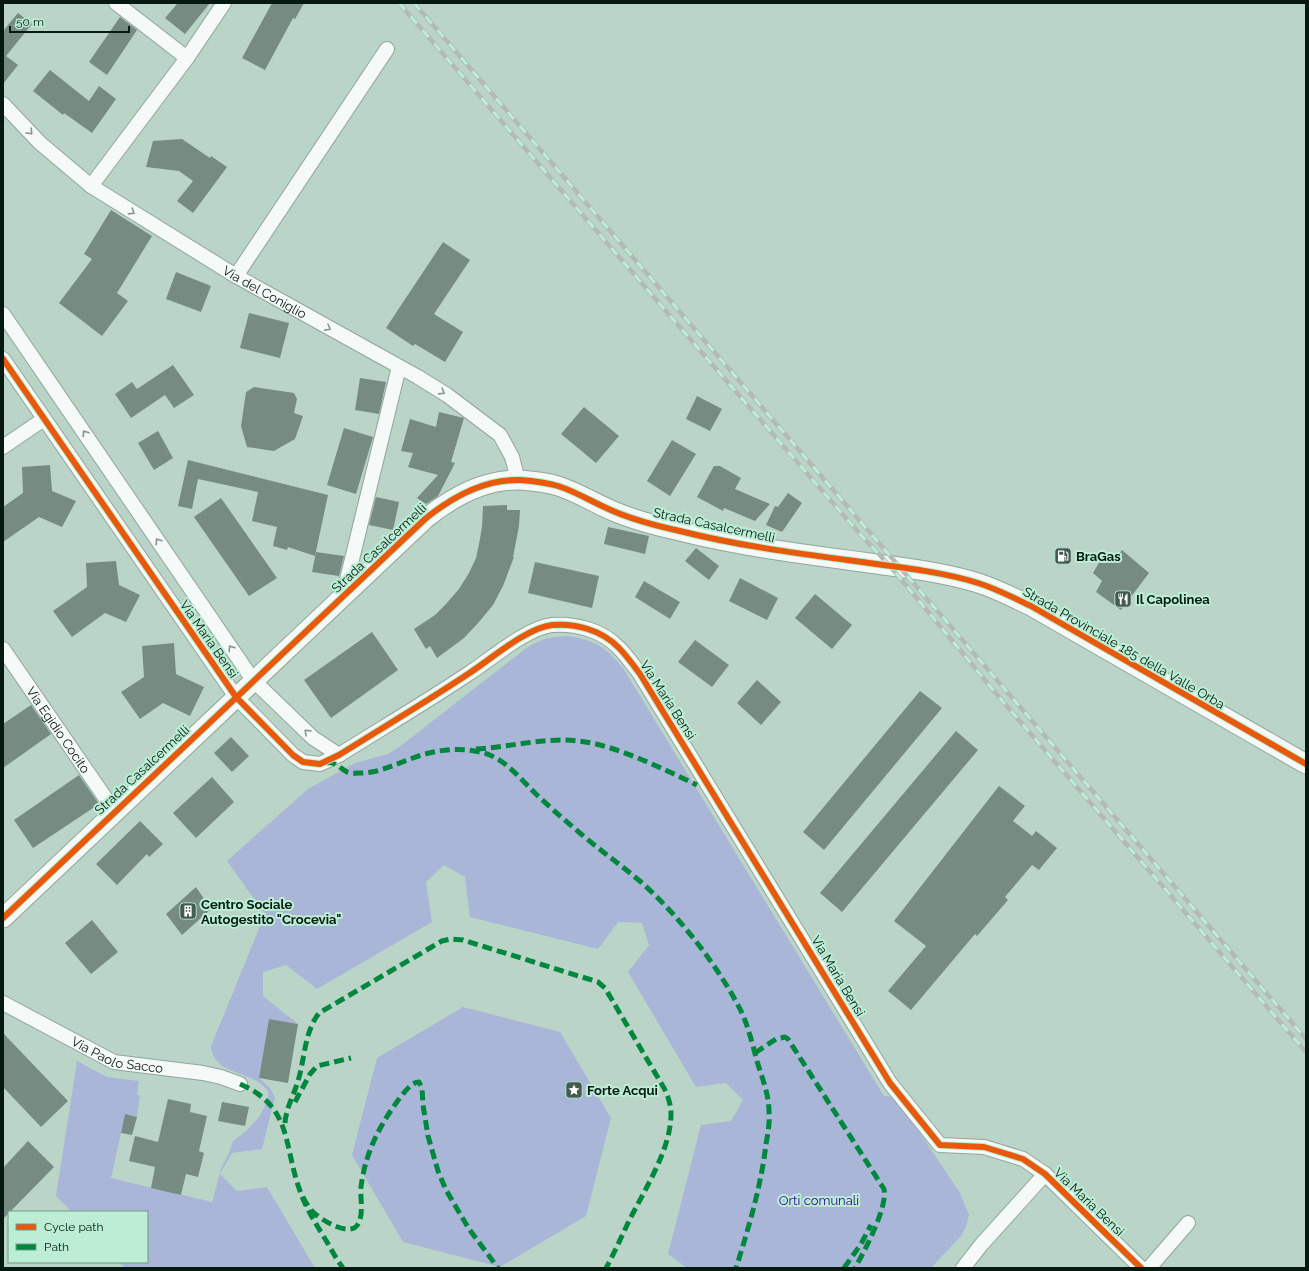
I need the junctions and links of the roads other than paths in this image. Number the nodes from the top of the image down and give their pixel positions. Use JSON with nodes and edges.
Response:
{"nodes":[{"id":1,"x":116,"y":3,"type":"edge"},
{"id":2,"x":224,"y":3,"type":"edge"},
{"id":3,"x":387,"y":49,"type":"dead end"},
{"id":4,"x":187,"y":58,"type":"junction"},
{"id":5,"x":3,"y":104,"type":"edge"},
{"id":6,"x":91,"y":186,"type":"junction"},
{"id":7,"x":236,"y":276,"type":"junction"},
{"id":8,"x":3,"y":314,"type":"edge"},
{"id":9,"x":3,"y":360,"type":"edge"},
{"id":10,"x":399,"y":367,"type":"junction"},
{"id":11,"x":44,"y":419,"type":"junction"},
{"id":12,"x":3,"y":447,"type":"edge"},
{"id":13,"x":518,"y":480,"type":"junction"},
{"id":14,"x":900,"y":567,"type":"joint"},
{"id":15,"x":343,"y":596,"type":"junction"},
{"id":16,"x":3,"y":649,"type":"edge"},
{"id":17,"x":253,"y":680,"type":"junction"},
{"id":18,"x":236,"y":697,"type":"junction"},
{"id":19,"x":339,"y":755,"type":"junction"},
{"id":20,"x":1306,"y":764,"type":"edge"},
{"id":21,"x":114,"y":812,"type":"junction"},
{"id":22,"x":3,"y":918,"type":"edge"},
{"id":23,"x":3,"y":1003,"type":"edge"},
{"id":24,"x":240,"y":1084,"type":"dead end"},
{"id":25,"x":1045,"y":1174,"type":"junction"},
{"id":26,"x":1188,"y":1223,"type":"dead end"},
{"id":27,"x":963,"y":1268,"type":"edge"},
{"id":28,"x":1141,"y":1268,"type":"edge"},
{"id":29,"x":1149,"y":1268,"type":"edge"}],
"edges":[{"from":1,"to":4,"type":"street"},
{"from":2,"to":4,"type":"street"},
{"from":3,"to":7,"type":"street"},
{"from":4,"to":6,"type":"street"},
{"from":5,"to":6,"type":"street","name":"Via del Coniglio","one_way":true},
{"from":6,"to":7,"type":"street","name":"Via del Coniglio","one_way":true},
{"from":7,"to":10,"type":"street","name":"Via del Coniglio","one_way":true},
{"from":17,"to":8,"type":"street","name":"Via Maria Bensi","one_way":true},
{"from":9,"to":11,"type":"street","name":"Via Maria Bensi"},
{"from":10,"to":13,"type":"street","name":"Via del Coniglio","one_way":true},
{"from":10,"to":15,"type":"street","name":"Strada Casalcermelli"},
{"from":11,"to":12,"type":"street"},
{"from":11,"to":18,"type":"street","name":"Via Maria Bensi"},
{"from":13,"to":14,"type":"main road","name":"Strada Casalcermelli"},
{"from":13,"to":15,"type":"main road","name":"Strada Casalcermelli"},
{"from":14,"to":20,"type":"main road","name":"Strada Provinciale 185 della Valle Orba"},
{"from":15,"to":17,"type":"main road","name":"Strada Casalcermelli"},
{"from":16,"to":21,"type":"street","name":"Via Egidio Cocito"},
{"from":17,"to":18,"type":"main road","name":"Strada Casalcermelli"},
{"from":19,"to":17,"type":"street","name":"Via Maria Bensi","one_way":true},
{"from":18,"to":19,"type":"street","name":"Via Maria Bensi"},
{"from":18,"to":21,"type":"main road","name":"Strada Casalcermelli"},
{"from":19,"to":25,"type":"street","name":"Via Maria Bensi"},
{"from":21,"to":22,"type":"main road","name":"Strada Casalcermelli"},
{"from":23,"to":24,"type":"street","name":"Via Paolo Sacco"},
{"from":25,"to":27,"type":"street"},
{"from":25,"to":28,"type":"street","name":"Via Maria Bensi"},
{"from":26,"to":29,"type":"street"}]}
